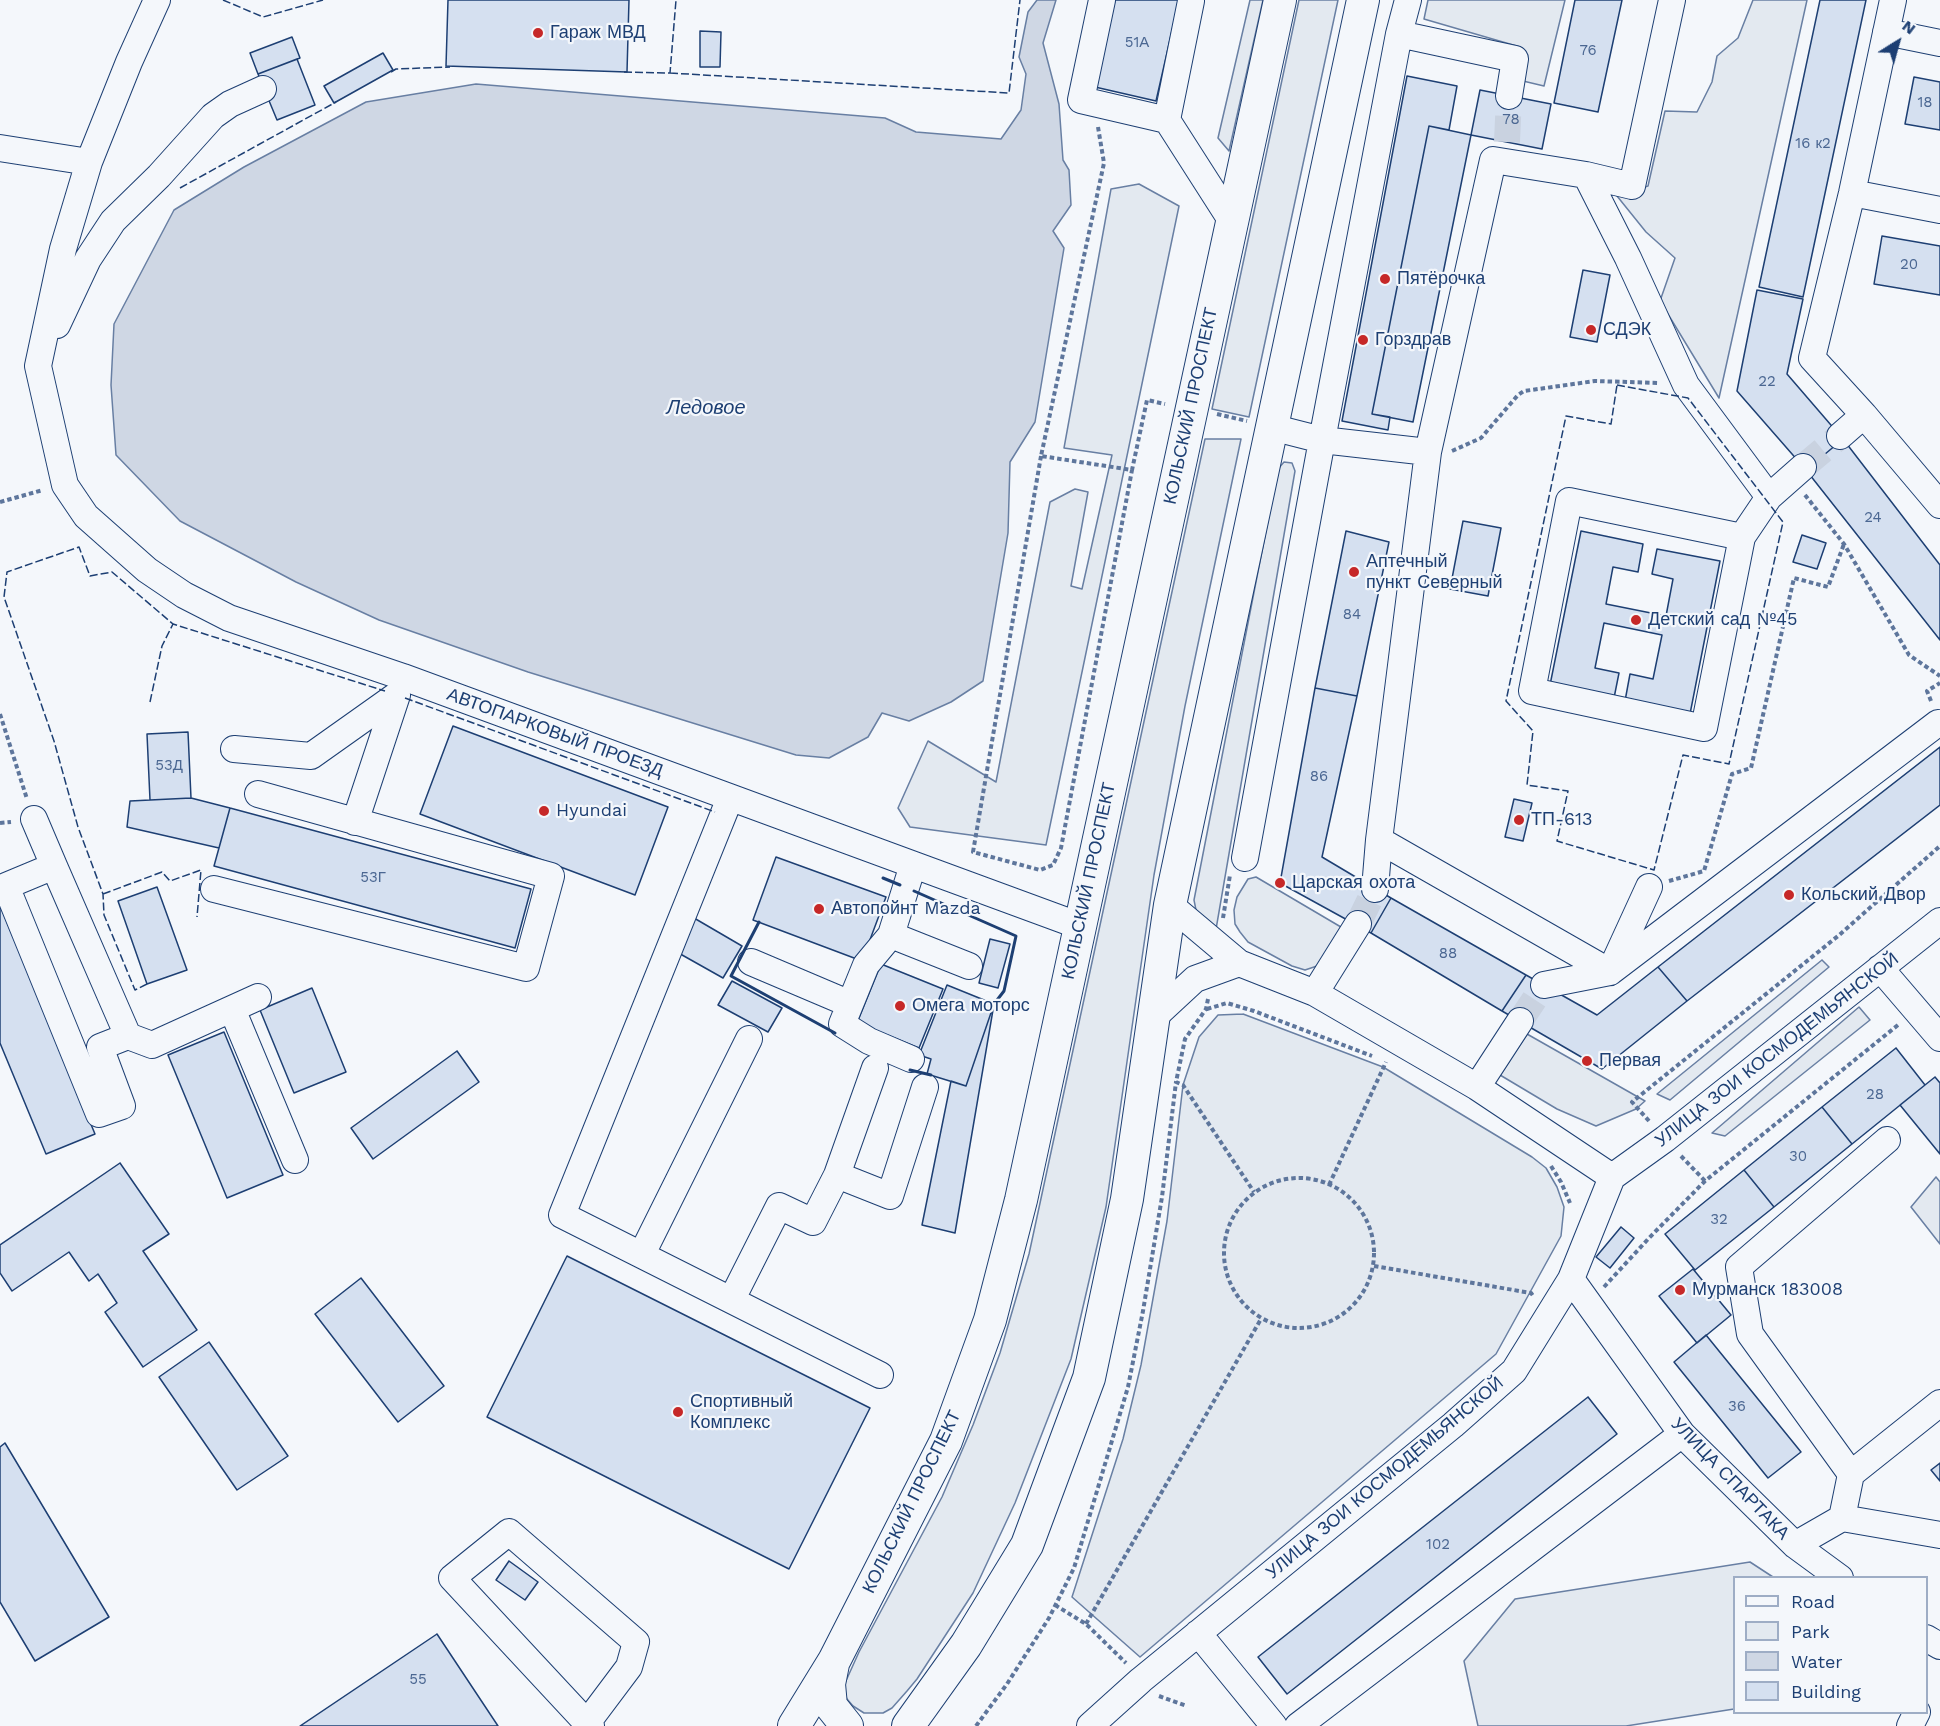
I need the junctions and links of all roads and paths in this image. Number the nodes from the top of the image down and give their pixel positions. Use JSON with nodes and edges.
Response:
{"nodes":[{"id":1,"x":157,"y":0,"type":"edge"},
{"id":2,"x":1102,"y":0,"type":"edge"},
{"id":3,"x":1280,"y":0,"type":"edge"},
{"id":4,"x":1363,"y":0,"type":"edge"},
{"id":5,"x":1408,"y":0,"type":"edge"},
{"id":6,"x":1672,"y":0,"type":"edge"},
{"id":7,"x":1893,"y":0,"type":"edge"},
{"id":8,"x":1191,"y":1,"type":"edge"},
{"id":9,"x":1886,"y":32,"type":"junction"},
{"id":10,"x":1400,"y":34,"type":"junction"},
{"id":11,"x":1940,"y":43,"type":"edge"},
{"id":12,"x":263,"y":89,"type":"dead end"},
{"id":13,"x":1509,"y":96,"type":"tunnel mouth"},
{"id":14,"x":1094,"y":103,"type":"junction"},
{"id":15,"x":1167,"y":120,"type":"junction"},
{"id":16,"x":0,"y":148,"type":"edge"},
{"id":17,"x":89,"y":162,"type":"junction"},
{"id":18,"x":1586,"y":176,"type":"junction"},
{"id":19,"x":1852,"y":193,"type":"junction"},
{"id":20,"x":1940,"y":210,"type":"edge"},
{"id":21,"x":1231,"y":220,"type":"junction"},
{"id":22,"x":38,"y":366,"type":"junction"},
{"id":23,"x":1686,"y":385,"type":"junction"},
{"id":24,"x":1191,"y":408,"type":"junction"},
{"id":25,"x":1864,"y":415,"type":"junction"},
{"id":26,"x":1271,"y":427,"type":"junction"},
{"id":27,"x":1840,"y":436,"type":"tunnel mouth"},
{"id":28,"x":1322,"y":440,"type":"junction"},
{"id":29,"x":1428,"y":452,"type":"junction"},
{"id":30,"x":1041,"y":456,"type":"junction"},
{"id":31,"x":1132,"y":470,"type":"junction"},
{"id":32,"x":1797,"y":472,"type":"joint"},
{"id":33,"x":65,"y":485,"type":"junction"},
{"id":34,"x":1768,"y":497,"type":"junction"},
{"id":35,"x":0,"y":502,"type":"edge"},
{"id":36,"x":1940,"y":505,"type":"edge"},
{"id":37,"x":1742,"y":537,"type":"junction"},
{"id":38,"x":1844,"y":544,"type":"junction"},
{"id":39,"x":1940,"y":676,"type":"edge"},
{"id":40,"x":1940,"y":683,"type":"edge"},
{"id":41,"x":400,"y":686,"type":"junction"},
{"id":42,"x":1927,"y":691,"type":"dead end"},
{"id":43,"x":0,"y":714,"type":"edge"},
{"id":44,"x":1938,"y":723,"type":"dead end"},
{"id":45,"x":234,"y":749,"type":"dead end"},
{"id":46,"x":258,"y":794,"type":"dead end"},
{"id":47,"x":730,"y":798,"type":"junction"},
{"id":48,"x":34,"y":819,"type":"junction"},
{"id":49,"x":356,"y":822,"type":"junction"},
{"id":50,"x":0,"y":823,"type":"edge"},
{"id":51,"x":1379,"y":840,"type":"junction"},
{"id":52,"x":1940,"y":846,"type":"edge"},
{"id":53,"x":1245,"y":858,"type":"dead end"},
{"id":54,"x":914,"y":865,"type":"junction"},
{"id":55,"x":54,"y":866,"type":"junction"},
{"id":56,"x":1649,"y":887,"type":"joint"},
{"id":57,"x":214,"y":889,"type":"dead end"},
{"id":58,"x":1375,"y":889,"type":"tunnel mouth"},
{"id":59,"x":1170,"y":905,"type":"junction"},
{"id":60,"x":1940,"y":921,"type":"edge"},
{"id":61,"x":1358,"y":924,"type":"tunnel mouth"},
{"id":62,"x":1080,"y":926,"type":"junction"},
{"id":63,"x":891,"y":935,"type":"junction"},
{"id":64,"x":751,"y":962,"type":"dead end"},
{"id":65,"x":1239,"y":963,"type":"junction"},
{"id":66,"x":969,"y":966,"type":"dead end"},
{"id":67,"x":1880,"y":968,"type":"junction"},
{"id":68,"x":1610,"y":972,"type":"junction"},
{"id":69,"x":1544,"y":985,"type":"dead end"},
{"id":70,"x":1316,"y":993,"type":"junction"},
{"id":71,"x":258,"y":997,"type":"dead end"},
{"id":72,"x":850,"y":1004,"type":"junction"},
{"id":73,"x":232,"y":1009,"type":"junction"},
{"id":74,"x":1206,"y":1009,"type":"dead end"},
{"id":75,"x":1916,"y":1010,"type":"junction"},
{"id":76,"x":1154,"y":1017,"type":"junction"},
{"id":77,"x":1520,"y":1021,"type":"tunnel mouth"},
{"id":78,"x":128,"y":1036,"type":"junction"},
{"id":79,"x":1940,"y":1038,"type":"edge"},
{"id":80,"x":749,"y":1039,"type":"dead end"},
{"id":81,"x":911,"y":1059,"type":"dead end"},
{"id":82,"x":1386,"y":1061,"type":"junction"},
{"id":83,"x":1396,"y":1067,"type":"dead end"},
{"id":84,"x":875,"y":1068,"type":"dead end"},
{"id":85,"x":925,"y":1087,"type":"dead end"},
{"id":86,"x":1477,"y":1087,"type":"junction"},
{"id":87,"x":1665,"y":1139,"type":"junction"},
{"id":88,"x":1887,"y":1140,"type":"dead end"},
{"id":89,"x":295,"y":1160,"type":"dead end"},
{"id":90,"x":1548,"y":1162,"type":"dead end"},
{"id":91,"x":837,"y":1175,"type":"junction"},
{"id":92,"x":1612,"y":1178,"type":"junction"},
{"id":93,"x":1705,"y":1181,"type":"junction"},
{"id":94,"x":1329,"y":1185,"type":"junction"},
{"id":95,"x":1570,"y":1203,"type":"dead end"},
{"id":96,"x":642,"y":1254,"type":"junction"},
{"id":97,"x":1374,"y":1266,"type":"junction"},
{"id":98,"x":1571,"y":1279,"type":"junction"},
{"id":99,"x":732,"y":1299,"type":"junction"},
{"id":100,"x":1589,"y":1304,"type":"junction"},
{"id":101,"x":1549,"y":1314,"type":"junction"},
{"id":102,"x":1261,"y":1319,"type":"junction"},
{"id":103,"x":880,"y":1375,"type":"dead end"},
{"id":104,"x":1940,"y":1403,"type":"edge"},
{"id":105,"x":1682,"y":1434,"type":"junction"},
{"id":106,"x":1851,"y":1474,"type":"junction"},
{"id":107,"x":1842,"y":1518,"type":"junction"},
{"id":108,"x":1940,"y":1535,"type":"edge"},
{"id":109,"x":1795,"y":1545,"type":"junction"},
{"id":110,"x":1837,"y":1576,"type":"edge"},
{"id":111,"x":1055,"y":1605,"type":"dead end"},
{"id":112,"x":1086,"y":1624,"type":"junction"},
{"id":113,"x":1197,"y":1633,"type":"junction"},
{"id":114,"x":834,"y":1661,"type":"junction"},
{"id":115,"x":1141,"y":1680,"type":"junction"},
{"id":116,"x":907,"y":1722,"type":"edge"},
{"id":117,"x":589,"y":1724,"type":"edge"},
{"id":118,"x":794,"y":1726,"type":"edge"},
{"id":119,"x":847,"y":1726,"type":"edge"},
{"id":120,"x":1090,"y":1726,"type":"edge"},
{"id":121,"x":1274,"y":1726,"type":"edge"},
{"id":122,"x":1298,"y":1726,"type":"edge"}],
"edges":[{"from":1,"to":17,"type":"street","name":"АВТОПАРКОВЫЙ ПРОЕЗД"},
{"from":2,"to":14,"type":"street"},
{"from":3,"to":21,"type":"main road","name":"КОЛЬСКИЙ ПРОСПЕКТ"},
{"from":4,"to":26,"type":"main road"},
{"from":5,"to":10,"type":"street"},
{"from":6,"to":18,"type":"street"},
{"from":7,"to":9,"type":"street"},
{"from":8,"to":15,"type":"street"},
{"from":9,"to":11,"type":"street"},
{"from":9,"to":19,"type":"street"},
{"from":10,"to":13,"type":"street"},
{"from":10,"to":28,"type":"street"},
{"from":12,"to":22,"type":"street"},
{"from":14,"to":15,"type":"street"},
{"from":14,"to":30,"type":"path"},
{"from":15,"to":21,"type":"street"},
{"from":16,"to":17,"type":"street"},
{"from":17,"to":22,"type":"street","name":"АВТОПАРКОВЫЙ ПРОЕЗД"},
{"from":18,"to":23,"type":"street"},
{"from":18,"to":29,"type":"street"},
{"from":19,"to":20,"type":"street"},
{"from":19,"to":25,"type":"street"},
{"from":21,"to":24,"type":"main road","name":"КОЛЬСКИЙ ПРОСПЕКТ"},
{"from":22,"to":33,"type":"street","name":"АВТОПАРКОВЫЙ ПРОЕЗД"},
{"from":23,"to":29,"type":"path"},
{"from":23,"to":34,"type":"street"},
{"from":24,"to":26,"type":"path"},
{"from":24,"to":31,"type":"path"},
{"from":24,"to":62,"type":"main road","name":"КОЛЬСКИЙ ПРОСПЕКТ"},
{"from":25,"to":27,"type":"street"},
{"from":25,"to":36,"type":"street"},
{"from":26,"to":28,"type":"street"},
{"from":26,"to":59,"type":"main road"},
{"from":28,"to":29,"type":"street"},
{"from":28,"to":53,"type":"street"},
{"from":29,"to":51,"type":"street"},
{"from":30,"to":31,"type":"path"},
{"from":30,"to":31,"type":"path"},
{"from":32,"to":34,"type":"street"},
{"from":32,"to":38,"type":"path"},
{"from":33,"to":35,"type":"path"},
{"from":33,"to":41,"type":"street","name":"АВТОПАРКОВЫЙ ПРОЕЗД"},
{"from":34,"to":37,"type":"street"},
{"from":37,"to":37,"type":"street"},
{"from":38,"to":39,"type":"path"},
{"from":38,"to":56,"type":"path"},
{"from":40,"to":42,"type":"path"},
{"from":41,"to":45,"type":"street"},
{"from":41,"to":47,"type":"street","name":"АВТОПАРКОВЫЙ ПРОЕЗД"},
{"from":41,"to":49,"type":"street"},
{"from":43,"to":48,"type":"path"},
{"from":44,"to":68,"type":"street"},
{"from":46,"to":49,"type":"street"},
{"from":47,"to":54,"type":"street","name":"АВТОПАРКОВЫЙ ПРОЕЗД"},
{"from":47,"to":96,"type":"street"},
{"from":48,"to":50,"type":"path"},
{"from":48,"to":55,"type":"street"},
{"from":49,"to":57,"type":"street"},
{"from":51,"to":58,"type":"street"},
{"from":51,"to":68,"type":"street"},
{"from":52,"to":87,"type":"path"},
{"from":54,"to":62,"type":"street","name":"АВТОПАРКОВЫЙ ПРОЕЗД"},
{"from":54,"to":63,"type":"street"},
{"from":55,"to":78,"type":"street"},
{"from":55,"to":78,"type":"street"},
{"from":56,"to":68,"type":"street"},
{"from":59,"to":65,"type":"street"},
{"from":59,"to":76,"type":"main road"},
{"from":60,"to":67,"type":"street","name":"УЛИЦА ЗОИ КОСМОДЕМЬЯНСКОЙ"},
{"from":61,"to":70,"type":"street"},
{"from":62,"to":114,"type":"main road","name":"КОЛЬСКИЙ ПРОСПЕКТ"},
{"from":63,"to":66,"type":"street"},
{"from":63,"to":72,"type":"street"},
{"from":64,"to":72,"type":"street"},
{"from":65,"to":70,"type":"street"},
{"from":65,"to":76,"type":"street"},
{"from":67,"to":75,"type":"street"},
{"from":67,"to":87,"type":"street","name":"УЛИЦА ЗОИ КОСМОДЕМЬЯНСКОЙ"},
{"from":68,"to":69,"type":"street"},
{"from":70,"to":86,"type":"street"},
{"from":71,"to":73,"type":"street"},
{"from":72,"to":81,"type":"street"},
{"from":73,"to":78,"type":"street"},
{"from":73,"to":89,"type":"street"},
{"from":74,"to":82,"type":"path"},
{"from":75,"to":79,"type":"street"},
{"from":75,"to":93,"type":"path"},
{"from":76,"to":116,"type":"main road"},
{"from":77,"to":86,"type":"street"},
{"from":80,"to":96,"type":"street"},
{"from":82,"to":83,"type":"path"},
{"from":82,"to":94,"type":"path"},
{"from":84,"to":91,"type":"street"},
{"from":85,"to":91,"type":"street"},
{"from":86,"to":92,"type":"street"},
{"from":87,"to":92,"type":"street","name":"УЛИЦА ЗОИ КОСМОДЕМЬЯНСКОЙ"},
{"from":87,"to":93,"type":"path"},
{"from":88,"to":106,"type":"street"},
{"from":90,"to":95,"type":"path"},
{"from":91,"to":99,"type":"street"},
{"from":92,"to":98,"type":"street","name":"УЛИЦА ЗОИ КОСМОДЕМЬЯНСКОЙ"},
{"from":93,"to":100,"type":"path"},
{"from":94,"to":97,"type":"path"},
{"from":94,"to":102,"type":"path"},
{"from":96,"to":99,"type":"street"},
{"from":97,"to":101,"type":"path"},
{"from":97,"to":102,"type":"path"},
{"from":98,"to":100,"type":"street","name":"УЛИЦА СПАРТАКА"},
{"from":98,"to":101,"type":"street","name":"УЛИЦА ЗОИ КОСМОДЕМЬЯНСКОЙ"},
{"from":99,"to":103,"type":"street"},
{"from":100,"to":105,"type":"street","name":"УЛИЦА СПАРТАКА"},
{"from":101,"to":113,"type":"street","name":"УЛИЦА ЗОИ КОСМОДЕМЬЯНСКОЙ"},
{"from":102,"to":112,"type":"path"},
{"from":104,"to":106,"type":"street"},
{"from":105,"to":109,"type":"street","name":"УЛИЦА СПАРТАКА"},
{"from":105,"to":122,"type":"street"},
{"from":106,"to":107,"type":"street"},
{"from":107,"to":108,"type":"street"},
{"from":107,"to":109,"type":"street"},
{"from":109,"to":110,"type":"street","name":"УЛИЦА СПАРТАКА"},
{"from":111,"to":112,"type":"path"},
{"from":112,"to":115,"type":"path"},
{"from":113,"to":115,"type":"street","name":"УЛИЦА ЗОИ КОСМОДЕМЬЯНСКОЙ"},
{"from":113,"to":121,"type":"street"},
{"from":114,"to":118,"type":"main road","name":"КОЛЬСКИЙ ПРОСПЕКТ"},
{"from":114,"to":119,"type":"main road"},
{"from":115,"to":120,"type":"street","name":"УЛИЦА ЗОИ КОСМОДЕМЬЯНСКОЙ"},
{"from":117,"to":117,"type":"street"}]}
